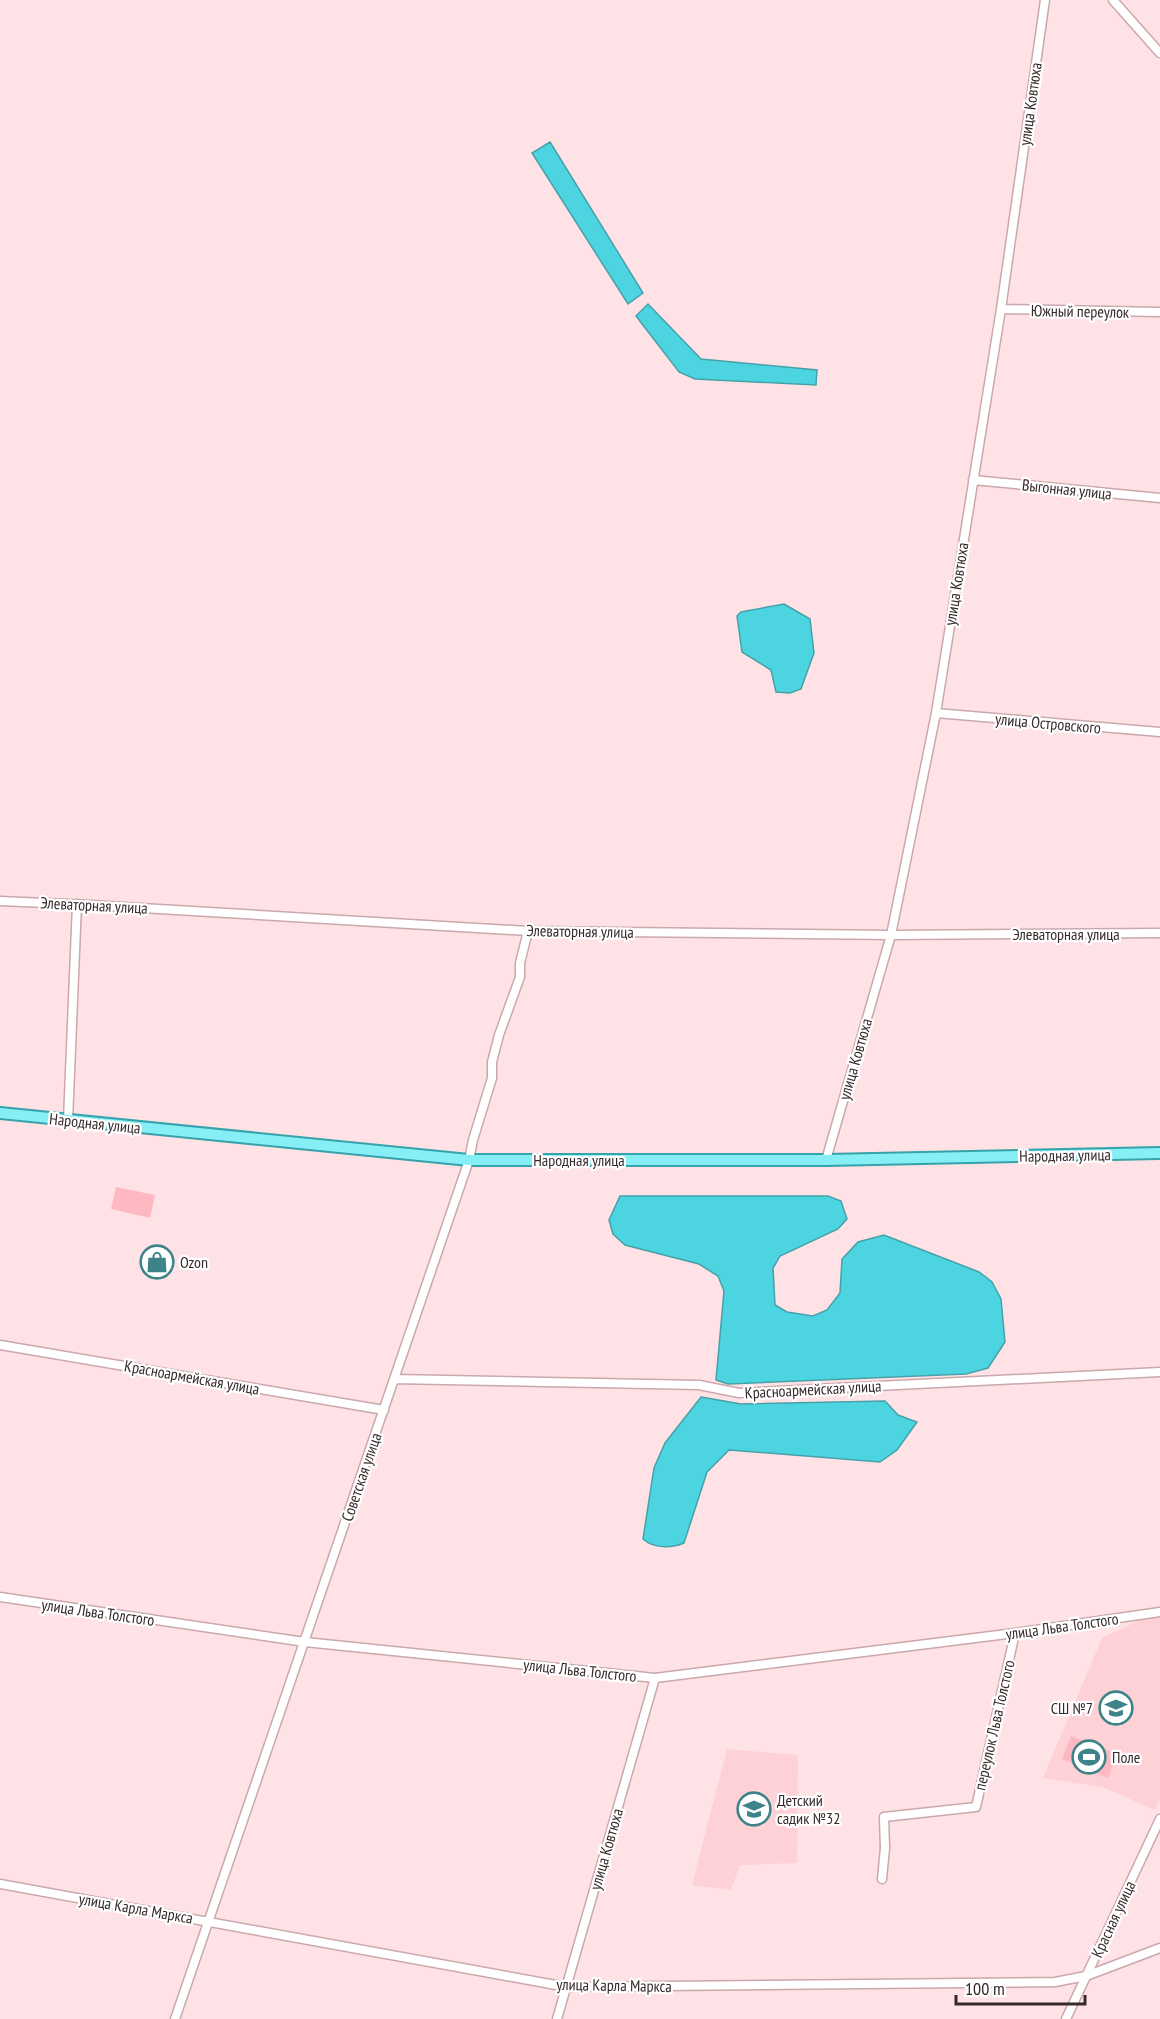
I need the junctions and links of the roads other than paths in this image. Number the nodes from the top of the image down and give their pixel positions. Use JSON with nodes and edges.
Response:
{"nodes":[{"id":1,"x":1045,"y":0,"type":"edge"},
{"id":2,"x":1113,"y":0,"type":"edge"},
{"id":3,"x":1160,"y":53,"type":"edge"},
{"id":4,"x":1001,"y":309,"type":"junction"},
{"id":5,"x":1160,"y":312,"type":"edge"},
{"id":6,"x":973,"y":480,"type":"junction"},
{"id":7,"x":1160,"y":498,"type":"edge"},
{"id":8,"x":936,"y":713,"type":"junction"},
{"id":9,"x":1160,"y":732,"type":"edge"},
{"id":10,"x":0,"y":901,"type":"edge"},
{"id":11,"x":77,"y":904,"type":"junction"},
{"id":12,"x":528,"y":931,"type":"junction"},
{"id":13,"x":1160,"y":933,"type":"edge"},
{"id":14,"x":891,"y":935,"type":"junction"},
{"id":15,"x":0,"y":1113,"type":"edge"},
{"id":16,"x":68,"y":1120,"type":"junction"},
{"id":17,"x":1160,"y":1153,"type":"edge"},
{"id":18,"x":469,"y":1160,"type":"junction"},
{"id":19,"x":826,"y":1160,"type":"junction"},
{"id":20,"x":0,"y":1345,"type":"edge"},
{"id":21,"x":1160,"y":1372,"type":"edge"},
{"id":22,"x":394,"y":1379,"type":"junction"},
{"id":23,"x":384,"y":1410,"type":"junction"},
{"id":24,"x":0,"y":1598,"type":"edge"},
{"id":25,"x":1160,"y":1612,"type":"edge"},
{"id":26,"x":1015,"y":1633,"type":"junction"},
{"id":27,"x":305,"y":1642,"type":"junction"},
{"id":28,"x":655,"y":1678,"type":"junction"},
{"id":29,"x":1160,"y":1819,"type":"edge"},
{"id":30,"x":882,"y":1879,"type":"dead end"},
{"id":31,"x":0,"y":1884,"type":"edge"},
{"id":32,"x":209,"y":1921,"type":"junction"},
{"id":33,"x":1160,"y":1948,"type":"edge"},
{"id":34,"x":1086,"y":1976,"type":"junction"},
{"id":35,"x":567,"y":1987,"type":"junction"},
{"id":36,"x":175,"y":2019,"type":"edge"},
{"id":37,"x":557,"y":2019,"type":"edge"},
{"id":38,"x":1066,"y":2019,"type":"edge"}],
"edges":[{"from":1,"to":4,"type":"street","name":"улица Ковтюха"},
{"from":2,"to":3,"type":"street"},
{"from":4,"to":5,"type":"street","name":"Южный переулок"},
{"from":4,"to":6,"type":"street","name":"улица Ковтюха"},
{"from":6,"to":7,"type":"street","name":"Выгонная улица"},
{"from":6,"to":8,"type":"street","name":"улица Ковтюха"},
{"from":8,"to":9,"type":"street","name":"улица Островского"},
{"from":8,"to":14,"type":"street","name":"улица Ковтюха"},
{"from":10,"to":11,"type":"street","name":"Элеваторная улица"},
{"from":11,"to":12,"type":"street","name":"Элеваторная улица"},
{"from":11,"to":16,"type":"street"},
{"from":12,"to":14,"type":"street","name":"Элеваторная улица"},
{"from":12,"to":18,"type":"street","name":"Советская улица"},
{"from":13,"to":14,"type":"street","name":"Элеваторная улица"},
{"from":14,"to":19,"type":"street","name":"улица Ковтюха"},
{"from":15,"to":16,"type":"main road","name":"Народная улица"},
{"from":16,"to":18,"type":"main road","name":"Народная улица"},
{"from":17,"to":19,"type":"main road","name":"Народная улица"},
{"from":18,"to":19,"type":"main road","name":"Народная улица"},
{"from":18,"to":22,"type":"street","name":"Советская улица"},
{"from":20,"to":23,"type":"street","name":"Красноармейская улица"},
{"from":21,"to":22,"type":"street","name":"Красноармейская улица"},
{"from":22,"to":23,"type":"street","name":"Советская улица"},
{"from":23,"to":27,"type":"street","name":"Советская улица"},
{"from":24,"to":27,"type":"street","name":"улица Льва Толстого"},
{"from":25,"to":26,"type":"street","name":"улица Льва Толстого"},
{"from":26,"to":28,"type":"street","name":"улица Льва Толстого"},
{"from":26,"to":30,"type":"street","name":"переулок Льва Толстого"},
{"from":27,"to":28,"type":"street","name":"улица Льва Толстого"},
{"from":27,"to":32,"type":"street","name":"Советская улица"},
{"from":28,"to":35,"type":"street","name":"улица Ковтюха"},
{"from":29,"to":34,"type":"street","name":"Красная улица"},
{"from":31,"to":32,"type":"street","name":"улица Карла Маркса"},
{"from":32,"to":35,"type":"street","name":"улица Карла Маркса"},
{"from":32,"to":36,"type":"street","name":"Советская улица"},
{"from":33,"to":34,"type":"street","name":"улица Карла Маркса"},
{"from":34,"to":35,"type":"street","name":"улица Карла Маркса"},
{"from":34,"to":38,"type":"street","name":"Красная улица"},
{"from":35,"to":37,"type":"street","name":"улица Ковтюха"}]}
